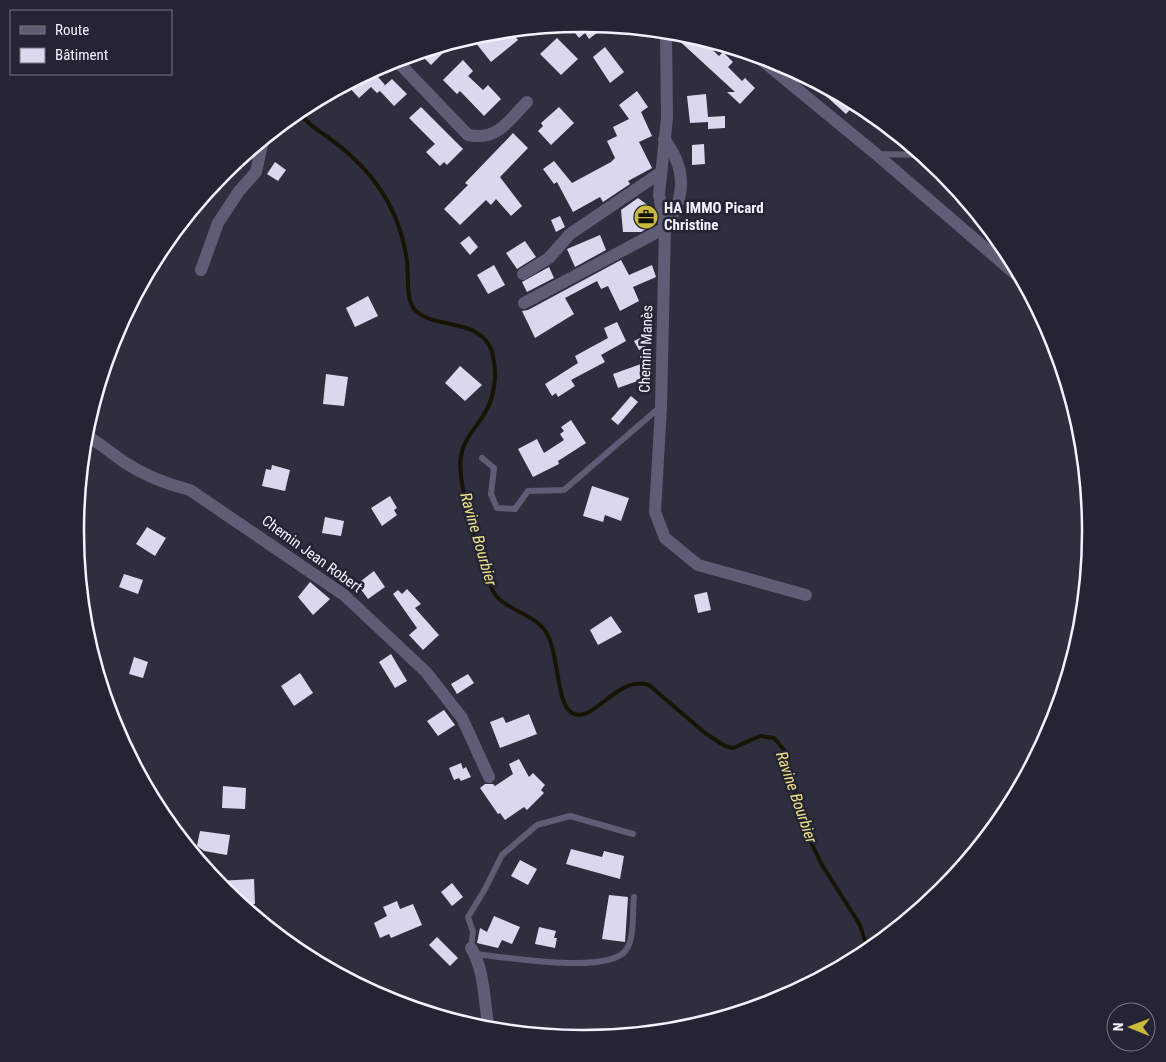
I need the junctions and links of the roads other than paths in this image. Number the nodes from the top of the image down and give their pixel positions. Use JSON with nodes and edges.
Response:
{"nodes":[{"id":1,"x":666,"y":40,"type":"edge"},
{"id":2,"x":402,"y":66,"type":"edge"},
{"id":3,"x":774,"y":70,"type":"edge"},
{"id":4,"x":527,"y":102,"type":"dead end"},
{"id":5,"x":664,"y":139,"type":"junction"},
{"id":6,"x":261,"y":151,"type":"edge"},
{"id":7,"x":876,"y":154,"type":"junction"},
{"id":8,"x":910,"y":155,"type":"edge"},
{"id":9,"x":660,"y":173,"type":"junction"},
{"id":10,"x":665,"y":228,"type":"junction"},
{"id":11,"x":1004,"y":266,"type":"edge"},
{"id":12,"x":201,"y":270,"type":"dead end"},
{"id":13,"x":523,"y":274,"type":"dead end"},
{"id":14,"x":524,"y":303,"type":"dead end"},
{"id":15,"x":661,"y":407,"type":"junction"},
{"id":16,"x":93,"y":439,"type":"edge"},
{"id":17,"x":482,"y":458,"type":"dead end"},
{"id":18,"x":806,"y":595,"type":"dead end"},
{"id":19,"x":490,"y":777,"type":"dead end"},
{"id":20,"x":633,"y":834,"type":"dead end"},
{"id":21,"x":634,"y":897,"type":"dead end"},
{"id":22,"x":473,"y":951,"type":"junction"},
{"id":23,"x":487,"y":1020,"type":"edge"}],
"edges":[{"from":1,"to":5,"type":"street","name":"Chemin Manès"},
{"from":2,"to":4,"type":"street"},
{"from":3,"to":7,"type":"street"},
{"from":5,"to":9,"type":"street","name":"Chemin Manès"},
{"from":5,"to":10,"type":"street"},
{"from":6,"to":12,"type":"street"},
{"from":7,"to":8,"type":"lane"},
{"from":7,"to":11,"type":"street"},
{"from":9,"to":10,"type":"street","name":"Chemin Manès"},
{"from":9,"to":13,"type":"street"},
{"from":10,"to":14,"type":"street"},
{"from":10,"to":15,"type":"street","name":"Chemin Manès"},
{"from":15,"to":17,"type":"lane","name":"Chemin Manès"},
{"from":15,"to":18,"type":"street"},
{"from":16,"to":19,"type":"street","name":"Chemin Jean Robert"},
{"from":20,"to":22,"type":"lane"},
{"from":21,"to":22,"type":"lane"},
{"from":22,"to":23,"type":"street"}]}
